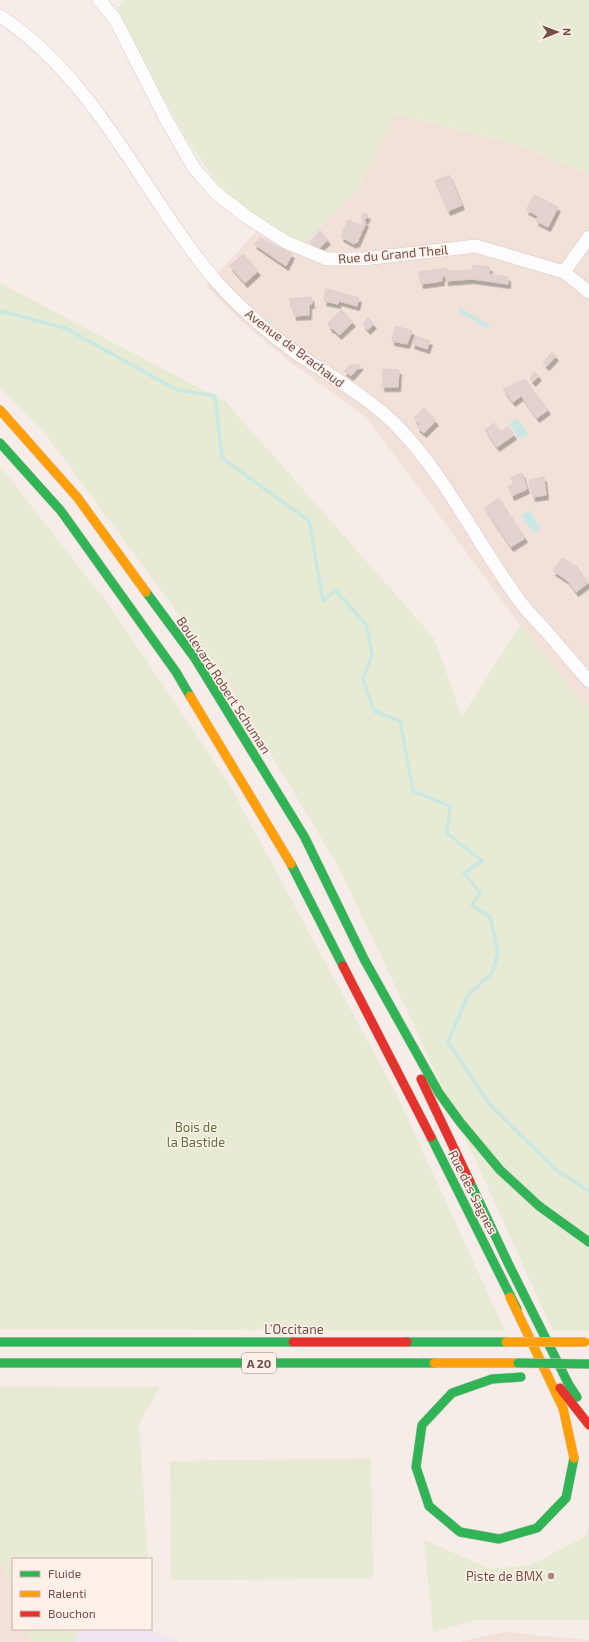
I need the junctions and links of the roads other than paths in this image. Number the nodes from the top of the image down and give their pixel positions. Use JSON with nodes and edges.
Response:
{"nodes":[{"id":1,"x":99,"y":0,"type":"edge"},
{"id":2,"x":0,"y":16,"type":"edge"},
{"id":3,"x":589,"y":237,"type":"edge"},
{"id":4,"x":564,"y":272,"type":"junction"},
{"id":5,"x":589,"y":292,"type":"edge"},
{"id":6,"x":0,"y":410,"type":"edge"},
{"id":7,"x":0,"y":443,"type":"edge"},
{"id":8,"x":589,"y":682,"type":"edge"},
{"id":9,"x":364,"y":959,"type":"junction"},
{"id":10,"x":589,"y":1242,"type":"edge"},
{"id":11,"x":510,"y":1297,"type":"junction"},
{"id":12,"x":0,"y":1342,"type":"edge"},
{"id":13,"x":587,"y":1342,"type":"edge"},
{"id":14,"x":0,"y":1363,"type":"edge"},
{"id":15,"x":589,"y":1364,"type":"edge"},
{"id":16,"x":589,"y":1367,"type":"edge"},
{"id":17,"x":589,"y":1411,"type":"edge"},
{"id":18,"x":589,"y":1425,"type":"edge"}],
"edges":[{"from":1,"to":4,"type":"street","name":"Rue du Grand Theil"},
{"from":2,"to":8,"type":"street","name":"Avenue de Brachaud"},
{"from":3,"to":4,"type":"street"},
{"from":4,"to":5,"type":"street","name":"Rue du Grand Theil"},
{"from":6,"to":9,"type":"main road","name":"Boulevard Robert Schuman"},
{"from":7,"to":11,"type":"main road","name":"Rue des Sagnes"},
{"from":9,"to":10,"type":"main road"},
{"from":9,"to":17,"type":"main road","name":"Rue des Sagnes"},
{"from":11,"to":16,"type":"main road"},
{"from":11,"to":18,"type":"main road","name":"Rue des Sagnes"},
{"from":12,"to":13,"type":"main road","name":"L'Occitane","number":"A 20","bridge":true},
{"from":14,"to":15,"type":"main road","number":"A 20","bridge":true}]}
